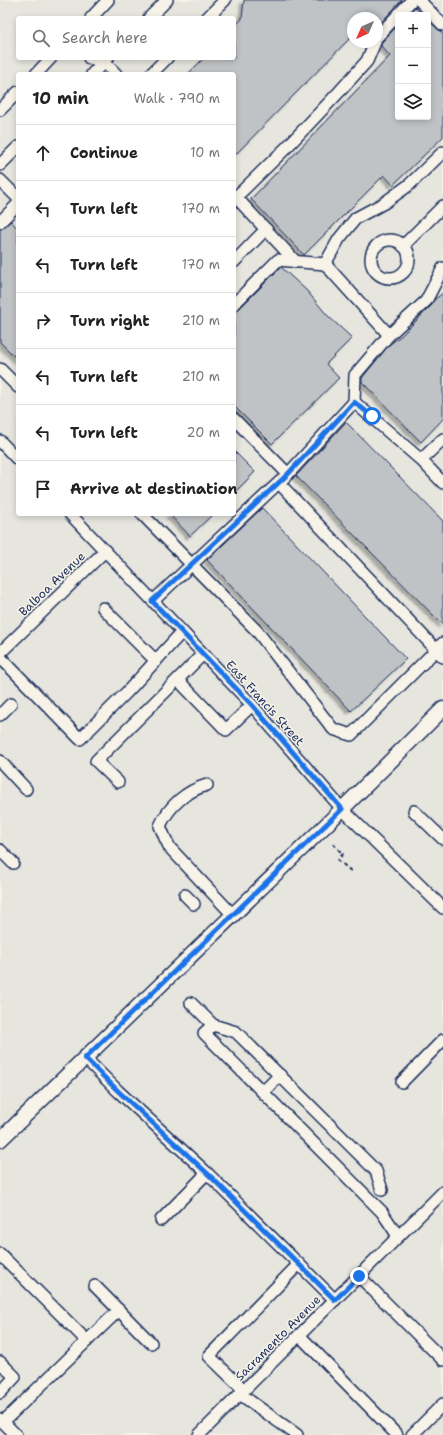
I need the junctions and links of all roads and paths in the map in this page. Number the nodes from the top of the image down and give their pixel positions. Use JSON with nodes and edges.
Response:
{"nodes":[{"id":1,"x":108,"y":0,"type":"edge"},
{"id":2,"x":167,"y":0,"type":"edge"},
{"id":3,"x":225,"y":0,"type":"edge"},
{"id":4,"x":412,"y":0,"type":"edge"},
{"id":5,"x":419,"y":0,"type":"edge"},
{"id":6,"x":93,"y":16,"type":"edge"},
{"id":7,"x":151,"y":16,"type":"edge"},
{"id":8,"x":209,"y":16,"type":"edge"},
{"id":9,"x":443,"y":25,"type":"edge"},
{"id":10,"x":383,"y":31,"type":"edge"},
{"id":11,"x":371,"y":48,"type":"edge"},
{"id":12,"x":49,"y":60,"type":"edge"},
{"id":13,"x":106,"y":60,"type":"edge"},
{"id":14,"x":165,"y":60,"type":"edge"},
{"id":15,"x":38,"y":72,"type":"edge"},
{"id":16,"x":94,"y":72,"type":"edge"},
{"id":17,"x":115,"y":72,"type":"edge"},
{"id":18,"x":153,"y":72,"type":"edge"},
{"id":19,"x":16,"y":94,"type":"edge"},
{"id":20,"x":0,"y":110,"type":"edge"},
{"id":21,"x":16,"y":149,"type":"edge"},
{"id":22,"x":443,"y":152,"type":"edge"},
{"id":23,"x":0,"y":165,"type":"edge"},
{"id":24,"x":0,"y":180,"type":"edge"},
{"id":25,"x":236,"y":195,"type":"edge"},
{"id":26,"x":16,"y":196,"type":"edge"},
{"id":27,"x":236,"y":197,"type":"edge"},
{"id":28,"x":16,"y":206,"type":"edge"},
{"id":29,"x":443,"y":206,"type":"edge"},
{"id":30,"x":0,"y":222,"type":"edge"},
{"id":31,"x":266,"y":230,"type":"junction"},
{"id":32,"x":403,"y":246,"type":"dead end"},
{"id":33,"x":236,"y":260,"type":"edge"},
{"id":34,"x":296,"y":262,"type":"junction"},
{"id":35,"x":325,"y":264,"type":"junction"},
{"id":36,"x":443,"y":268,"type":"edge"},
{"id":37,"x":236,"y":302,"type":"edge"},
{"id":38,"x":389,"y":335,"type":"junction"},
{"id":39,"x":0,"y":369,"type":"edge"},
{"id":40,"x":16,"y":385,"type":"edge"},
{"id":41,"x":354,"y":402,"type":"junction"},
{"id":42,"x":236,"y":421,"type":"edge"},
{"id":43,"x":443,"y":439,"type":"edge"},
{"id":44,"x":0,"y":441,"type":"edge"},
{"id":45,"x":16,"y":458,"type":"edge"},
{"id":46,"x":421,"y":460,"type":"junction"},
{"id":47,"x":288,"y":474,"type":"junction"},
{"id":48,"x":442,"y":480,"type":"edge"},
{"id":49,"x":279,"y":482,"type":"junction"},
{"id":50,"x":72,"y":516,"type":"edge"},
{"id":51,"x":144,"y":516,"type":"edge"},
{"id":52,"x":104,"y":551,"type":"junction"},
{"id":53,"x":190,"y":564,"type":"junction"},
{"id":54,"x":152,"y":601,"type":"junction"},
{"id":55,"x":103,"y":608,"type":"dead end"},
{"id":56,"x":182,"y":632,"type":"junction"},
{"id":57,"x":441,"y":650,"type":"edge"},
{"id":58,"x":0,"y":653,"type":"edge"},
{"id":59,"x":203,"y":654,"type":"junction"},
{"id":60,"x":0,"y":657,"type":"edge"},
{"id":61,"x":156,"y":661,"type":"junction"},
{"id":62,"x":178,"y":680,"type":"junction"},
{"id":63,"x":11,"y":704,"type":"dead end"},
{"id":64,"x":252,"y":705,"type":"junction"},
{"id":65,"x":443,"y":709,"type":"edge"},
{"id":66,"x":0,"y":715,"type":"edge"},
{"id":67,"x":0,"y":761,"type":"edge"},
{"id":68,"x":118,"y":782,"type":"dead end"},
{"id":69,"x":207,"y":786,"type":"dead end"},
{"id":70,"x":26,"y":789,"type":"dead end"},
{"id":71,"x":342,"y":809,"type":"junction"},
{"id":72,"x":414,"y":811,"type":"dead end"},
{"id":73,"x":443,"y":839,"type":"edge"},
{"id":74,"x":333,"y":844,"type":"dead end"},
{"id":75,"x":0,"y":850,"type":"edge"},
{"id":76,"x":13,"y":863,"type":"dead end"},
{"id":77,"x":352,"y":872,"type":"dead end"},
{"id":78,"x":185,"y":895,"type":"dead end"},
{"id":79,"x":194,"y":904,"type":"dead end"},
{"id":80,"x":443,"y":908,"type":"edge"},
{"id":81,"x":233,"y":915,"type":"junction"},
{"id":82,"x":191,"y":1003,"type":"dead end"},
{"id":83,"x":213,"y":1025,"type":"junction"},
{"id":84,"x":443,"y":1040,"type":"edge"},
{"id":85,"x":85,"y":1058,"type":"junction"},
{"id":86,"x":280,"y":1076,"type":"junction"},
{"id":87,"x":402,"y":1082,"type":"dead end"},
{"id":88,"x":263,"y":1092,"type":"junction"},
{"id":89,"x":0,"y":1140,"type":"edge"},
{"id":90,"x":207,"y":1173,"type":"junction"},
{"id":91,"x":382,"y":1190,"type":"dead end"},
{"id":92,"x":443,"y":1192,"type":"edge"},
{"id":93,"x":161,"y":1220,"type":"dead end"},
{"id":94,"x":398,"y":1236,"type":"junction"},
{"id":95,"x":0,"y":1254,"type":"edge"},
{"id":96,"x":299,"y":1264,"type":"junction"},
{"id":97,"x":359,"y":1276,"type":"junction"},
{"id":98,"x":95,"y":1286,"type":"dead end"},
{"id":99,"x":335,"y":1300,"type":"junction"},
{"id":100,"x":119,"y":1310,"type":"junction"},
{"id":101,"x":299,"y":1335,"type":"junction"},
{"id":102,"x":87,"y":1341,"type":"junction"},
{"id":103,"x":151,"y":1343,"type":"dead end"},
{"id":104,"x":443,"y":1360,"type":"edge"},
{"id":105,"x":0,"y":1362,"type":"edge"},
{"id":106,"x":242,"y":1392,"type":"junction"},
{"id":107,"x":0,"y":1393,"type":"edge"},
{"id":108,"x":443,"y":1404,"type":"edge"},
{"id":109,"x":2,"y":1420,"type":"edge"},
{"id":110,"x":16,"y":1435,"type":"edge"},
{"id":111,"x":199,"y":1435,"type":"edge"},
{"id":112,"x":297,"y":1435,"type":"edge"},
{"id":113,"x":396,"y":1435,"type":"edge"},
{"id":114,"x":412,"y":1435,"type":"edge"}],
"edges":[{"from":1,"to":6,"type":"street"},
{"from":2,"to":7,"type":"street"},
{"from":3,"to":8,"type":"street"},
{"from":4,"to":10,"type":"street"},
{"from":5,"to":9,"type":"street"},
{"from":11,"to":25,"type":"street"},
{"from":12,"to":15,"type":"street"},
{"from":13,"to":16,"type":"street"},
{"from":13,"to":17,"type":"street"},
{"from":14,"to":18,"type":"street"},
{"from":19,"to":20,"type":"street"},
{"from":21,"to":23,"type":"street"},
{"from":22,"to":35,"type":"street"},
{"from":24,"to":26,"type":"street"},
{"from":27,"to":31,"type":"street"},
{"from":28,"to":30,"type":"street"},
{"from":29,"to":32,"type":"street"},
{"from":31,"to":33,"type":"street"},
{"from":31,"to":34,"type":"street"},
{"from":34,"to":35,"type":"street"},
{"from":34,"to":37,"type":"street"},
{"from":35,"to":38,"type":"street"},
{"from":36,"to":38,"type":"street"},
{"from":38,"to":41,"type":"street"},
{"from":39,"to":40,"type":"street"},
{"from":41,"to":46,"type":"street"},
{"from":41,"to":47,"type":"street"},
{"from":42,"to":47,"type":"street"},
{"from":43,"to":46,"type":"street"},
{"from":44,"to":45,"type":"street"},
{"from":46,"to":48,"type":"street"},
{"from":47,"to":49,"type":"street"},
{"from":49,"to":53,"type":"street"},
{"from":49,"to":57,"type":"street"},
{"from":50,"to":52,"type":"street","name":"East Francis Street"},
{"from":51,"to":53,"type":"street"},
{"from":52,"to":54,"type":"street","name":"East Francis Street"},
{"from":52,"to":58,"type":"street","name":"Balboa Avenue"},
{"from":53,"to":54,"type":"street"},
{"from":53,"to":57,"type":"street"},
{"from":54,"to":56,"type":"street","name":"East Francis Street"},
{"from":55,"to":61,"type":"street"},
{"from":56,"to":59,"type":"street","name":"East Francis Street"},
{"from":56,"to":61,"type":"street"},
{"from":59,"to":62,"type":"street"},
{"from":59,"to":64,"type":"street","name":"East Francis Street"},
{"from":60,"to":61,"type":"street"},
{"from":62,"to":64,"type":"street"},
{"from":62,"to":68,"type":"street"},
{"from":63,"to":66,"type":"street"},
{"from":64,"to":71,"type":"street","name":"East Francis Street"},
{"from":65,"to":71,"type":"main road"},
{"from":67,"to":70,"type":"street"},
{"from":69,"to":81,"type":"street"},
{"from":71,"to":80,"type":"street","name":"East Francis Street"},
{"from":71,"to":81,"type":"main road"},
{"from":72,"to":73,"type":"street"},
{"from":74,"to":77,"type":"path"},
{"from":75,"to":76,"type":"street"},
{"from":78,"to":79,"type":"street"},
{"from":81,"to":85,"type":"main road"},
{"from":82,"to":83,"type":"street"},
{"from":83,"to":86,"type":"street"},
{"from":83,"to":88,"type":"street"},
{"from":84,"to":87,"type":"street"},
{"from":85,"to":89,"type":"main road"},
{"from":85,"to":90,"type":"street"},
{"from":86,"to":88,"type":"street"},
{"from":86,"to":91,"type":"street"},
{"from":88,"to":94,"type":"street"},
{"from":90,"to":93,"type":"street"},
{"from":90,"to":96,"type":"street"},
{"from":92,"to":94,"type":"street","name":"Sacramento Avenue"},
{"from":94,"to":97,"type":"street","name":"Sacramento Avenue"},
{"from":95,"to":102,"type":"street"},
{"from":96,"to":99,"type":"street"},
{"from":96,"to":106,"type":"street"},
{"from":97,"to":99,"type":"street","name":"Sacramento Avenue"},
{"from":97,"to":104,"type":"street"},
{"from":98,"to":100,"type":"street"},
{"from":99,"to":101,"type":"street","name":"Sacramento Avenue"},
{"from":100,"to":102,"type":"street"},
{"from":100,"to":103,"type":"street"},
{"from":101,"to":106,"type":"street","name":"Sacramento Avenue"},
{"from":101,"to":113,"type":"street"},
{"from":102,"to":109,"type":"street"},
{"from":105,"to":107,"type":"street"},
{"from":106,"to":111,"type":"street","name":"Sacramento Avenue"},
{"from":106,"to":112,"type":"street"},
{"from":108,"to":114,"type":"street"},
{"from":109,"to":110,"type":"street"}]}
